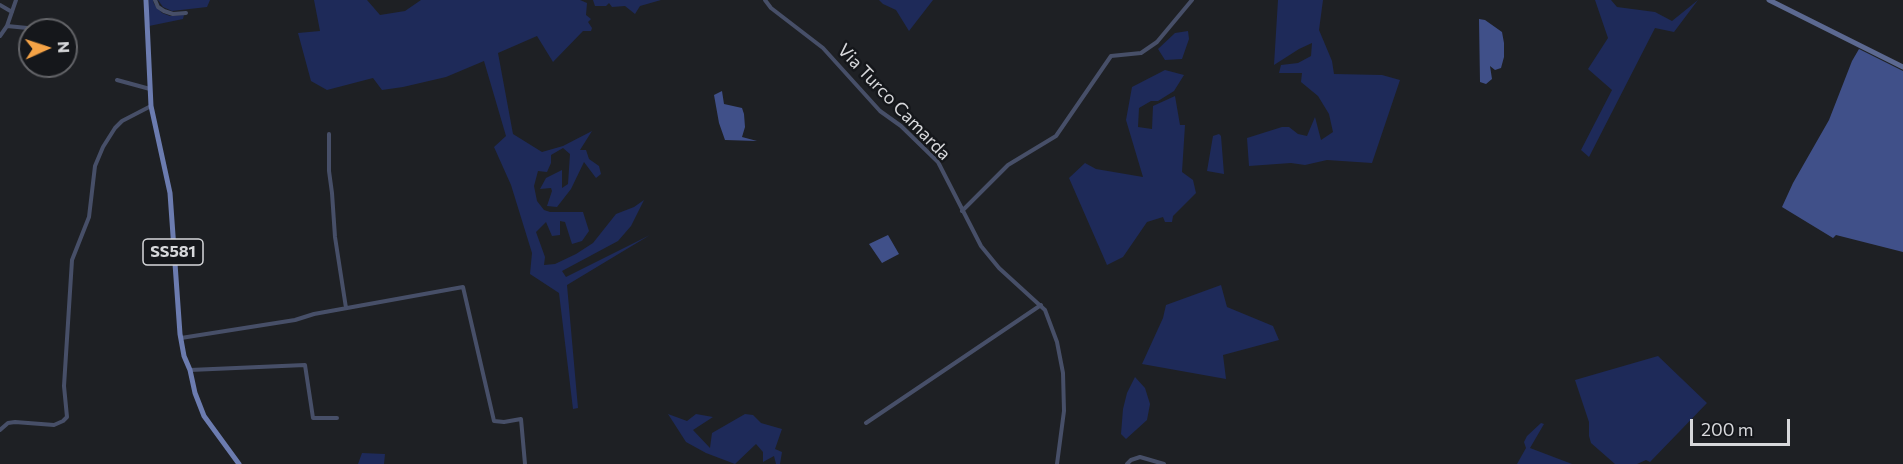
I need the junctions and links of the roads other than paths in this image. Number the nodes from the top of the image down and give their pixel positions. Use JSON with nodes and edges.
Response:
{"nodes":[{"id":1,"x":16,"y":0,"type":"edge"},
{"id":2,"x":146,"y":0,"type":"edge"},
{"id":3,"x":155,"y":0,"type":"edge"},
{"id":4,"x":765,"y":0,"type":"edge"},
{"id":5,"x":1192,"y":0,"type":"edge"},
{"id":6,"x":1769,"y":0,"type":"edge"},
{"id":7,"x":0,"y":5,"type":"edge"},
{"id":8,"x":12,"y":12,"type":"junction"},
{"id":9,"x":186,"y":13,"type":"dead end"},
{"id":10,"x":7,"y":26,"type":"junction"},
{"id":11,"x":18,"y":27,"type":"edge"},
{"id":12,"x":0,"y":36,"type":"edge"},
{"id":13,"x":1903,"y":67,"type":"edge"},
{"id":14,"x":117,"y":80,"type":"dead end"},
{"id":15,"x":150,"y":89,"type":"junction"},
{"id":16,"x":151,"y":105,"type":"junction"},
{"id":17,"x":329,"y":134,"type":"dead end"},
{"id":18,"x":962,"y":210,"type":"junction"},
{"id":19,"x":1041,"y":305,"type":"junction"},
{"id":20,"x":346,"y":308,"type":"junction"},
{"id":21,"x":181,"y":338,"type":"junction"},
{"id":22,"x":190,"y":370,"type":"junction"},
{"id":23,"x":336,"y":418,"type":"dead end"},
{"id":24,"x":866,"y":423,"type":"dead end"},
{"id":25,"x":0,"y":430,"type":"edge"},
{"id":26,"x":239,"y":464,"type":"edge"},
{"id":27,"x":525,"y":464,"type":"edge"},
{"id":28,"x":1057,"y":464,"type":"edge"},
{"id":29,"x":1127,"y":464,"type":"edge"},
{"id":30,"x":1164,"y":464,"type":"edge"}],
"edges":[{"from":1,"to":8,"type":"street"},
{"from":2,"to":15,"type":"main road","number":"SS581"},
{"from":3,"to":9,"type":"street"},
{"from":4,"to":18,"type":"street","name":"Via Turco Camarda"},
{"from":5,"to":18,"type":"street"},
{"from":6,"to":13,"type":"main road"},
{"from":7,"to":8,"type":"street"},
{"from":8,"to":10,"type":"street"},
{"from":10,"to":11,"type":"street"},
{"from":10,"to":12,"type":"street"},
{"from":14,"to":15,"type":"street"},
{"from":15,"to":16,"type":"main road","number":"SS581"},
{"from":16,"to":21,"type":"main road","number":"SS581"},
{"from":16,"to":25,"type":"street"},
{"from":17,"to":20,"type":"street"},
{"from":18,"to":19,"type":"street","name":"Via Turco Camarda"},
{"from":19,"to":24,"type":"street"},
{"from":19,"to":28,"type":"street","name":"Via Turco Camarda"},
{"from":20,"to":21,"type":"street"},
{"from":20,"to":27,"type":"street"},
{"from":21,"to":22,"type":"main road","number":"SS581"},
{"from":22,"to":23,"type":"street"},
{"from":22,"to":26,"type":"main road","number":"SS581"},
{"from":29,"to":30,"type":"street"}]}
